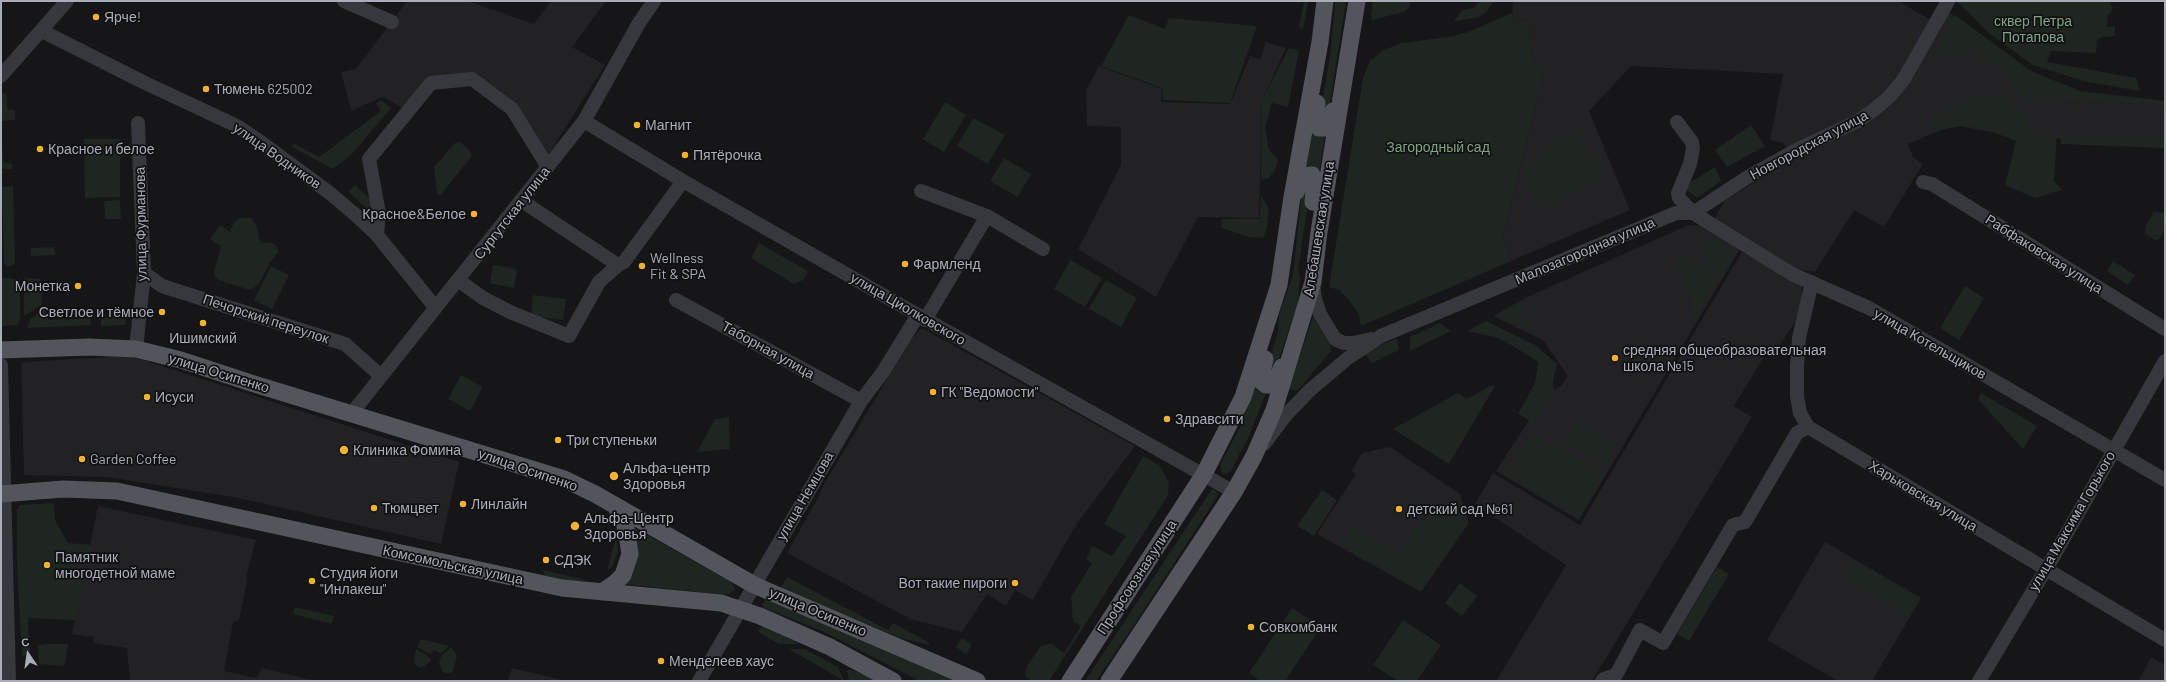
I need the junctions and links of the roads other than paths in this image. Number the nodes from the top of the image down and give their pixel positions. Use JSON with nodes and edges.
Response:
{"nodes":[{"id":1,"x":67,"y":1,"type":"edge"},
{"id":2,"x":344,"y":1,"type":"edge"},
{"id":3,"x":654,"y":1,"type":"edge"},
{"id":4,"x":1326,"y":1,"type":"edge"},
{"id":5,"x":1357,"y":1,"type":"edge"},
{"id":6,"x":1948,"y":1,"type":"edge"},
{"id":7,"x":392,"y":22,"type":"dead end"},
{"id":8,"x":42,"y":31,"type":"junction"},
{"id":9,"x":1316,"y":62,"type":"junction"},
{"id":10,"x":1,"y":76,"type":"edge"},
{"id":11,"x":1341,"y":94,"type":"junction"},
{"id":12,"x":584,"y":122,"type":"junction"},
{"id":13,"x":1677,"y":122,"type":"dead end"},
{"id":14,"x":138,"y":123,"type":"dead end"},
{"id":15,"x":548,"y":167,"type":"junction"},
{"id":16,"x":683,"y":181,"type":"junction"},
{"id":17,"x":1923,"y":182,"type":"dead end"},
{"id":18,"x":921,"y":191,"type":"dead end"},
{"id":19,"x":1292,"y":197,"type":"junction"},
{"id":20,"x":522,"y":201,"type":"junction"},
{"id":21,"x":1694,"y":213,"type":"junction"},
{"id":22,"x":987,"y":216,"type":"junction"},
{"id":23,"x":1319,"y":232,"type":"junction"},
{"id":24,"x":377,"y":235,"type":"junction"},
{"id":25,"x":1044,"y":249,"type":"dead end"},
{"id":26,"x":618,"y":265,"type":"junction"},
{"id":27,"x":144,"y":273,"type":"junction"},
{"id":28,"x":458,"y":280,"type":"junction"},
{"id":29,"x":1313,"y":282,"type":"junction"},
{"id":30,"x":1812,"y":282,"type":"junction"},
{"id":31,"x":676,"y":300,"type":"dead end"},
{"id":32,"x":435,"y":307,"type":"junction"},
{"id":33,"x":921,"y":318,"type":"junction"},
{"id":34,"x":1270,"y":318,"type":"junction"},
{"id":35,"x":2165,"y":329,"type":"edge"},
{"id":36,"x":1382,"y":336,"type":"junction"},
{"id":37,"x":136,"y":348,"type":"junction"},
{"id":38,"x":1,"y":350,"type":"edge"},
{"id":39,"x":1,"y":366,"type":"edge"},
{"id":40,"x":2163,"y":368,"type":"edge"},
{"id":41,"x":381,"y":376,"type":"junction"},
{"id":42,"x":1273,"y":388,"type":"junction"},
{"id":43,"x":1300,"y":400,"type":"junction"},
{"id":44,"x":861,"y":401,"type":"junction"},
{"id":45,"x":352,"y":413,"type":"junction"},
{"id":46,"x":1808,"y":428,"type":"junction"},
{"id":47,"x":2113,"y":450,"type":"junction"},
{"id":48,"x":1254,"y":456,"type":"junction"},
{"id":49,"x":1204,"y":474,"type":"junction"},
{"id":50,"x":2165,"y":480,"type":"edge"},
{"id":51,"x":1234,"y":492,"type":"junction"},
{"id":52,"x":3,"y":494,"type":"edge"},
{"id":53,"x":615,"y":505,"type":"junction"},
{"id":54,"x":2046,"y":569,"type":"junction"},
{"id":55,"x":754,"y":585,"type":"junction"},
{"id":56,"x":602,"y":592,"type":"junction"},
{"id":57,"x":741,"y":609,"type":"junction"},
{"id":58,"x":2165,"y":640,"type":"edge"},
{"id":59,"x":1619,"y":678,"type":"edge"},
{"id":60,"x":9,"y":681,"type":"edge"},
{"id":61,"x":699,"y":681,"type":"edge"},
{"id":62,"x":893,"y":681,"type":"edge"},
{"id":63,"x":977,"y":681,"type":"edge"},
{"id":64,"x":1070,"y":681,"type":"edge"},
{"id":65,"x":1109,"y":681,"type":"edge"},
{"id":66,"x":1602,"y":681,"type":"edge"},
{"id":67,"x":1979,"y":681,"type":"edge"}],
"edges":[{"from":1,"to":8,"type":"street"},
{"from":2,"to":7,"type":"street"},
{"from":3,"to":12,"type":"street","name":"Сургутская улица"},
{"from":4,"to":9,"type":"main road"},
{"from":5,"to":11,"type":"main road","name":"Алебашевская улица"},
{"from":6,"to":21,"type":"street","name":"Новгородская улица"},
{"from":8,"to":10,"type":"street"},
{"from":8,"to":24,"type":"street","name":"улица Водников"},
{"from":9,"to":11,"type":"main road"},
{"from":9,"to":19,"type":"main road"},
{"from":11,"to":23,"type":"main road","name":"Алебашевская улица"},
{"from":12,"to":15,"type":"street","name":"Сургутская улица"},
{"from":12,"to":16,"type":"street","name":"улица Циолковского"},
{"from":13,"to":21,"type":"street"},
{"from":14,"to":27,"type":"street","name":"улица Фурманова"},
{"from":15,"to":20,"type":"street","name":"Сургутская улица"},
{"from":15,"to":24,"type":"street"},
{"from":16,"to":26,"type":"street"},
{"from":16,"to":33,"type":"street","name":"улица Циолковского"},
{"from":17,"to":35,"type":"street","name":"Рабфаковская улица"},
{"from":18,"to":22,"type":"street"},
{"from":19,"to":23,"type":"main road"},
{"from":19,"to":34,"type":"main road"},
{"from":20,"to":26,"type":"street"},
{"from":20,"to":28,"type":"street","name":"Сургутская улица"},
{"from":21,"to":30,"type":"street","name":"улица Котельщиков"},
{"from":21,"to":36,"type":"street","name":"Малозагородная улица"},
{"from":22,"to":25,"type":"street"},
{"from":22,"to":33,"type":"street","name":"улица Немцова"},
{"from":23,"to":29,"type":"main road","name":"Алебашевская улица"},
{"from":24,"to":32,"type":"street","name":"улица Водников"},
{"from":26,"to":28,"type":"street"},
{"from":27,"to":37,"type":"street","name":"улица Фурманова"},
{"from":27,"to":41,"type":"street","name":"Печорский переулок"},
{"from":28,"to":32,"type":"street","name":"Сургутская улица"},
{"from":29,"to":36,"type":"street","name":"Малозагородная улица"},
{"from":29,"to":42,"type":"main road","name":"Алебашевская улица"},
{"from":30,"to":46,"type":"street"},
{"from":30,"to":47,"type":"street","name":"улица Котельщиков"},
{"from":31,"to":44,"type":"street","name":"Таборная улица"},
{"from":32,"to":41,"type":"street","name":"Сургутская улица"},
{"from":33,"to":44,"type":"street","name":"улица Немцова"},
{"from":33,"to":49,"type":"street","name":"улица Циолковского"},
{"from":34,"to":42,"type":"main road"},
{"from":34,"to":49,"type":"main road"},
{"from":36,"to":43,"type":"street","name":"Малозагородная улица"},
{"from":37,"to":38,"type":"main road","name":"улица Осипенко"},
{"from":37,"to":45,"type":"main road","name":"улица Осипенко"},
{"from":39,"to":52,"type":"street"},
{"from":40,"to":47,"type":"street","name":"улица Максима Горького"},
{"from":41,"to":45,"type":"street","name":"Сургутская улица"},
{"from":42,"to":43,"type":"street"},
{"from":42,"to":48,"type":"main road","name":"Алебашевская улица"},
{"from":43,"to":48,"type":"street","name":"Малозагородная улица"},
{"from":44,"to":55,"type":"street","name":"улица Немцова"},
{"from":45,"to":53,"type":"main road","name":"улица Осипенко"},
{"from":46,"to":54,"type":"street","name":"Харьковская улица"},
{"from":46,"to":59,"type":"street"},
{"from":47,"to":50,"type":"street","name":"улица Котельщиков"},
{"from":47,"to":54,"type":"street","name":"улица Максима Горького"},
{"from":48,"to":51,"type":"main road","name":"Алебашевская улица"},
{"from":49,"to":51,"type":"street","name":"улица Циолковского"},
{"from":49,"to":64,"type":"main road","name":"Профсоюзная улица"},
{"from":51,"to":65,"type":"main road"},
{"from":52,"to":56,"type":"main road","name":"Комсомольская улица"},
{"from":52,"to":60,"type":"street"},
{"from":53,"to":55,"type":"main road","name":"улица Осипенко"},
{"from":53,"to":56,"type":"main road"},
{"from":54,"to":58,"type":"street","name":"Харьковская улица"},
{"from":54,"to":67,"type":"street","name":"улица Максима Горького"},
{"from":55,"to":57,"type":"street","name":"улица Немцова"},
{"from":55,"to":63,"type":"main road","name":"улица Осипенко"},
{"from":56,"to":57,"type":"main road","name":"Комсомольская улица"},
{"from":57,"to":61,"type":"street","name":"улица Немцова"},
{"from":57,"to":62,"type":"main road","name":"Комсомольская улица"},
{"from":59,"to":66,"type":"street"}]}
